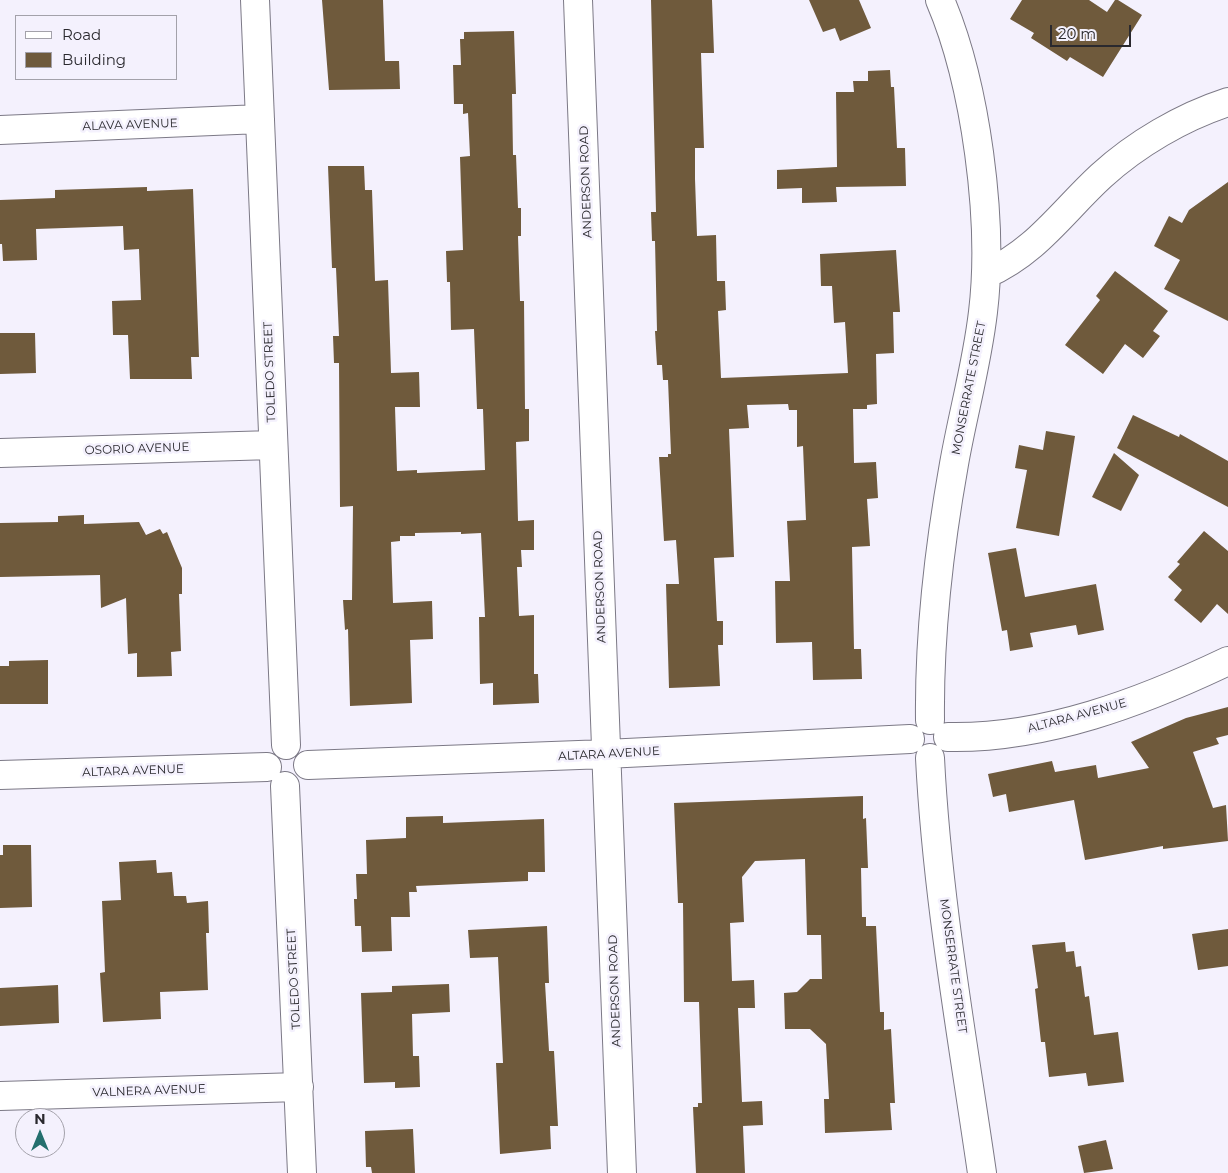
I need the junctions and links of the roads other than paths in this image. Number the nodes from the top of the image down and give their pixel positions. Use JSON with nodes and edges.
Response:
{"nodes":[{"id":1,"x":255,"y":0,"type":"edge"},
{"id":2,"x":578,"y":0,"type":"edge"},
{"id":3,"x":940,"y":0,"type":"edge"},
{"id":4,"x":1228,"y":102,"type":"edge"},
{"id":5,"x":260,"y":119,"type":"junction"},
{"id":6,"x":0,"y":130,"type":"edge"},
{"id":7,"x":986,"y":274,"type":"junction"},
{"id":8,"x":273,"y":445,"type":"junction"},
{"id":9,"x":0,"y":453,"type":"edge"},
{"id":10,"x":1228,"y":661,"type":"edge"},
{"id":11,"x":939,"y":729,"type":"junction"},
{"id":12,"x":910,"y":739,"type":"junction"},
{"id":13,"x":286,"y":745,"type":"junction"},
{"id":14,"x":606,"y":754,"type":"junction"},
{"id":15,"x":930,"y":758,"type":"junction"},
{"id":16,"x":308,"y":765,"type":"junction"},
{"id":17,"x":0,"y":774,"type":"edge"},
{"id":18,"x":276,"y":776,"type":"junction"},
{"id":19,"x":299,"y":1087,"type":"junction"},
{"id":20,"x":0,"y":1096,"type":"edge"},
{"id":21,"x":302,"y":1173,"type":"edge"},
{"id":22,"x":622,"y":1173,"type":"edge"},
{"id":23,"x":982,"y":1173,"type":"edge"}],
"edges":[{"from":1,"to":5,"type":"street","name":"TOLEDO STREET"},
{"from":2,"to":14,"type":"street","name":"ANDERSON ROAD"},
{"from":3,"to":7,"type":"street","name":"MONSERRATE STREET"},
{"from":4,"to":7,"type":"street"},
{"from":5,"to":6,"type":"street","name":"ALAVA AVENUE"},
{"from":5,"to":8,"type":"street","name":"TOLEDO STREET"},
{"from":7,"to":11,"type":"street","name":"MONSERRATE STREET"},
{"from":8,"to":9,"type":"street","name":"OSORIO AVENUE"},
{"from":8,"to":13,"type":"street","name":"TOLEDO STREET"},
{"from":10,"to":11,"type":"street","name":"ALTARA AVENUE"},
{"from":11,"to":12,"type":"street"},
{"from":11,"to":15,"type":"street"},
{"from":12,"to":14,"type":"street","name":"ALTARA AVENUE"},
{"from":12,"to":15,"type":"street"},
{"from":13,"to":16,"type":"street"},
{"from":13,"to":18,"type":"street"},
{"from":14,"to":16,"type":"street","name":"ALTARA AVENUE"},
{"from":14,"to":22,"type":"street","name":"ANDERSON ROAD"},
{"from":15,"to":23,"type":"street","name":"MONSERRATE STREET"},
{"from":16,"to":18,"type":"street"},
{"from":17,"to":18,"type":"street","name":"ALTARA AVENUE"},
{"from":18,"to":19,"type":"street","name":"TOLEDO STREET"},
{"from":19,"to":20,"type":"street","name":"VALNERA AVENUE"},
{"from":19,"to":21,"type":"street","name":"TOLEDO STREET"}]}
